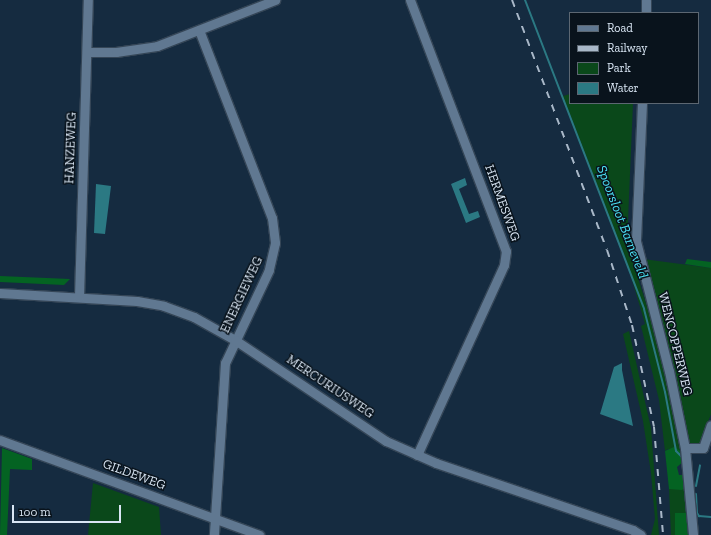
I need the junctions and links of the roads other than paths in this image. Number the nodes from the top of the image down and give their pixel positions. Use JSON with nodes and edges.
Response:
{"nodes":[{"id":1,"x":88,"y":0,"type":"edge"},
{"id":2,"x":275,"y":0,"type":"edge"},
{"id":3,"x":410,"y":0,"type":"edge"},
{"id":4,"x":646,"y":0,"type":"edge"},
{"id":5,"x":646,"y":12,"type":"edge"},
{"id":6,"x":199,"y":30,"type":"junction"},
{"id":7,"x":87,"y":52,"type":"junction"},
{"id":8,"x":642,"y":104,"type":"edge"},
{"id":9,"x":0,"y":293,"type":"edge"},
{"id":10,"x":79,"y":297,"type":"junction"},
{"id":11,"x":235,"y":340,"type":"junction"},
{"id":12,"x":711,"y":425,"type":"edge"},
{"id":13,"x":0,"y":440,"type":"edge"},
{"id":14,"x":685,"y":448,"type":"junction"},
{"id":15,"x":416,"y":455,"type":"junction"},
{"id":16,"x":215,"y":519,"type":"junction"},
{"id":17,"x":214,"y":535,"type":"edge"},
{"id":18,"x":259,"y":535,"type":"edge"},
{"id":19,"x":641,"y":535,"type":"edge"},
{"id":20,"x":693,"y":535,"type":"edge"}],
"edges":[{"from":1,"to":7,"type":"street","name":"HANZEWEG"},
{"from":2,"to":6,"type":"street"},
{"from":3,"to":15,"type":"street","name":"HERMESWEG"},
{"from":4,"to":5,"type":"street"},
{"from":6,"to":7,"type":"street"},
{"from":6,"to":11,"type":"street","name":"ENERGIEWEG"},
{"from":7,"to":10,"type":"street","name":"HANZEWEG"},
{"from":8,"to":14,"type":"street","name":"WENCOPPERWEG"},
{"from":9,"to":10,"type":"street","name":"MERCURIUSWEG"},
{"from":10,"to":11,"type":"street","name":"MERCURIUSWEG"},
{"from":11,"to":15,"type":"street","name":"MERCURIUSWEG"},
{"from":11,"to":16,"type":"street","name":"ENERGIEWEG"},
{"from":12,"to":14,"type":"street"},
{"from":13,"to":16,"type":"street","name":"GILDEWEG"},
{"from":14,"to":20,"type":"street","name":"WENCOPPERWEG"},
{"from":15,"to":19,"type":"street","name":"MERCURIUSWEG"},
{"from":16,"to":17,"type":"street","name":"ENERGIEWEG"},
{"from":16,"to":18,"type":"street","name":"GILDEWEG"}]}
